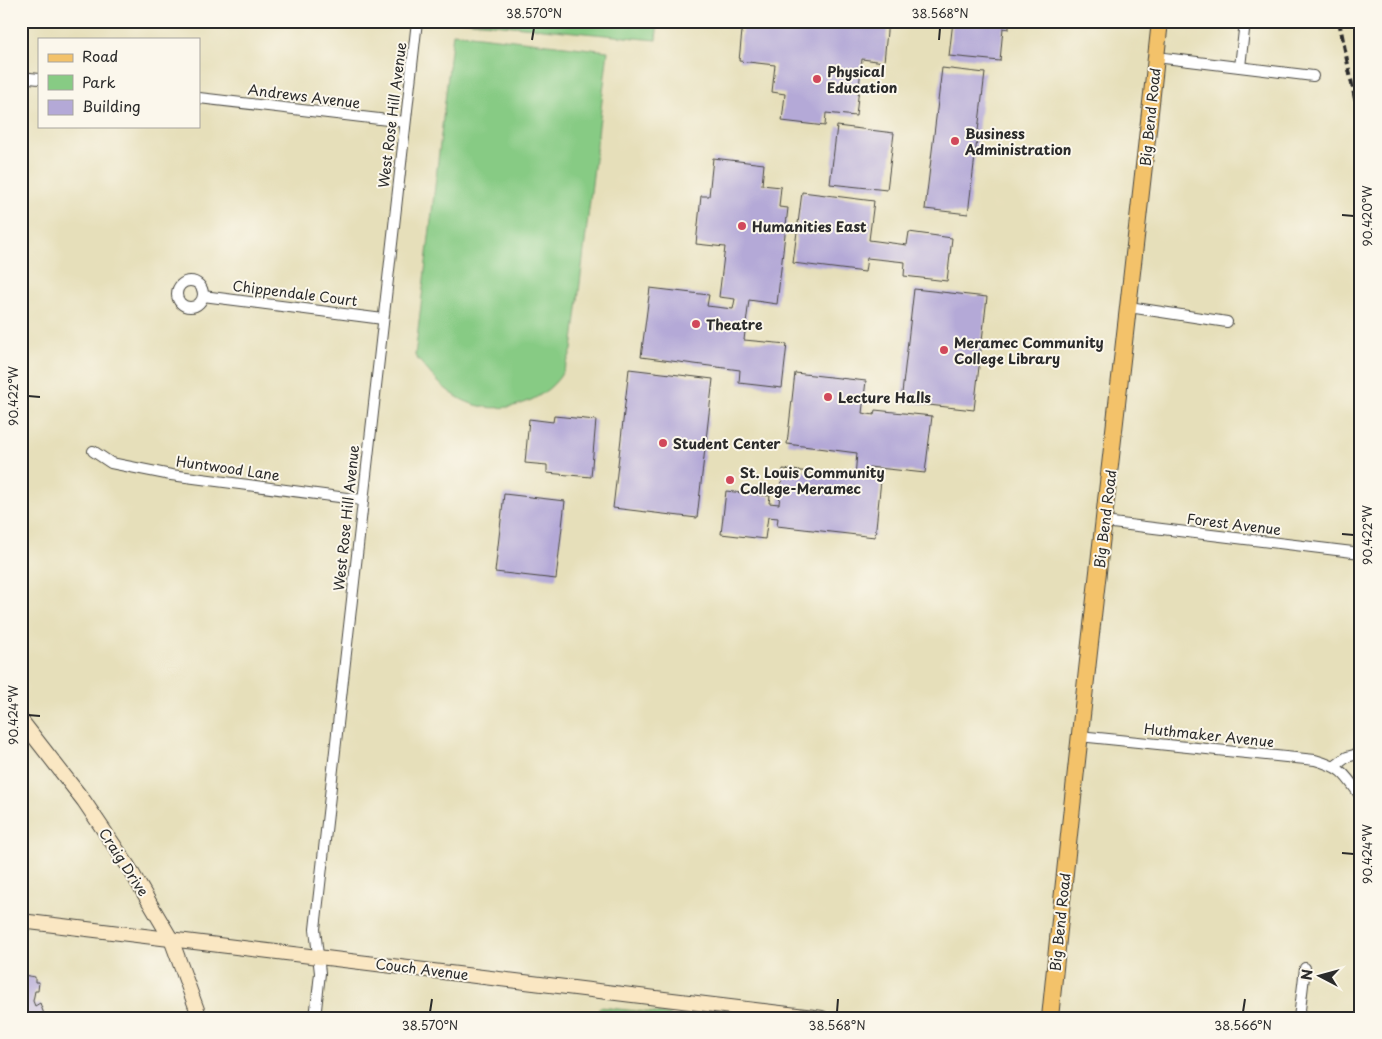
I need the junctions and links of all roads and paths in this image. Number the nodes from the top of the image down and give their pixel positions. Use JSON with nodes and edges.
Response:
{"nodes":[{"id":1,"x":417,"y":21,"type":"edge"},
{"id":2,"x":1160,"y":21,"type":"edge"},
{"id":3,"x":1245,"y":21,"type":"edge"},
{"id":4,"x":1156,"y":57,"type":"junction"},
{"id":5,"x":1240,"y":67,"type":"junction"},
{"id":6,"x":1313,"y":76,"type":"dead end"},
{"id":7,"x":21,"y":77,"type":"edge"},
{"id":8,"x":38,"y":79,"type":"edge"},
{"id":9,"x":200,"y":98,"type":"edge"},
{"id":10,"x":405,"y":122,"type":"junction"},
{"id":11,"x":203,"y":296,"type":"dead end"},
{"id":12,"x":1129,"y":307,"type":"junction"},
{"id":13,"x":383,"y":319,"type":"junction"},
{"id":14,"x":1227,"y":322,"type":"dead end"},
{"id":15,"x":93,"y":451,"type":"dead end"},
{"id":16,"x":362,"y":500,"type":"junction"},
{"id":17,"x":1104,"y":522,"type":"junction"},
{"id":18,"x":1361,"y":553,"type":"edge"},
{"id":19,"x":21,"y":720,"type":"edge"},
{"id":20,"x":1079,"y":736,"type":"junction"},
{"id":21,"x":1361,"y":754,"type":"edge"},
{"id":22,"x":1334,"y":766,"type":"junction"},
{"id":23,"x":1360,"y":796,"type":"edge"},
{"id":24,"x":21,"y":921,"type":"edge"},
{"id":25,"x":170,"y":939,"type":"junction"},
{"id":26,"x":318,"y":956,"type":"junction"},
{"id":27,"x":1305,"y":968,"type":"dead end"},
{"id":28,"x":759,"y":1014,"type":"edge"},
{"id":29,"x":200,"y":1018,"type":"edge"},
{"id":30,"x":315,"y":1018,"type":"edge"},
{"id":31,"x":822,"y":1018,"type":"edge"},
{"id":32,"x":1050,"y":1018,"type":"edge"},
{"id":33,"x":1299,"y":1018,"type":"edge"}],
"edges":[{"from":1,"to":10,"type":"street","name":"West Rose Hill Avenue"},
{"from":2,"to":4,"type":"main road","name":"Big Bend Road"},
{"from":3,"to":5,"type":"street"},
{"from":4,"to":5,"type":"street"},
{"from":4,"to":12,"type":"main road","name":"Big Bend Road"},
{"from":5,"to":6,"type":"street"},
{"from":7,"to":8,"type":"street"},
{"from":9,"to":10,"type":"street","name":"Andrews Avenue"},
{"from":10,"to":13,"type":"street","name":"West Rose Hill Avenue"},
{"from":11,"to":13,"type":"street","name":"Chippendale Court"},
{"from":12,"to":14,"type":"street"},
{"from":12,"to":17,"type":"main road","name":"Big Bend Road"},
{"from":13,"to":16,"type":"street","name":"West Rose Hill Avenue"},
{"from":15,"to":16,"type":"street","name":"Huntwood Lane"},
{"from":16,"to":26,"type":"street","name":"West Rose Hill Avenue"},
{"from":17,"to":18,"type":"street","name":"Forest Avenue"},
{"from":17,"to":20,"type":"main road","name":"Big Bend Road"},
{"from":19,"to":25,"type":"street","name":"Craig Drive"},
{"from":20,"to":22,"type":"street","name":"Huthmaker Avenue"},
{"from":20,"to":32,"type":"main road","name":"Big Bend Road"},
{"from":21,"to":22,"type":"street"},
{"from":22,"to":23,"type":"street","name":"Huthmaker Avenue"},
{"from":24,"to":25,"type":"street","name":"Couch Avenue"},
{"from":25,"to":26,"type":"street","name":"Couch Avenue"},
{"from":25,"to":29,"type":"street","name":"Craig Drive"},
{"from":26,"to":28,"type":"street","name":"Couch Avenue"},
{"from":26,"to":30,"type":"street","name":"West Rose Hill Avenue"},
{"from":27,"to":33,"type":"street"},
{"from":28,"to":31,"type":"street","name":"Couch Avenue"}]}
